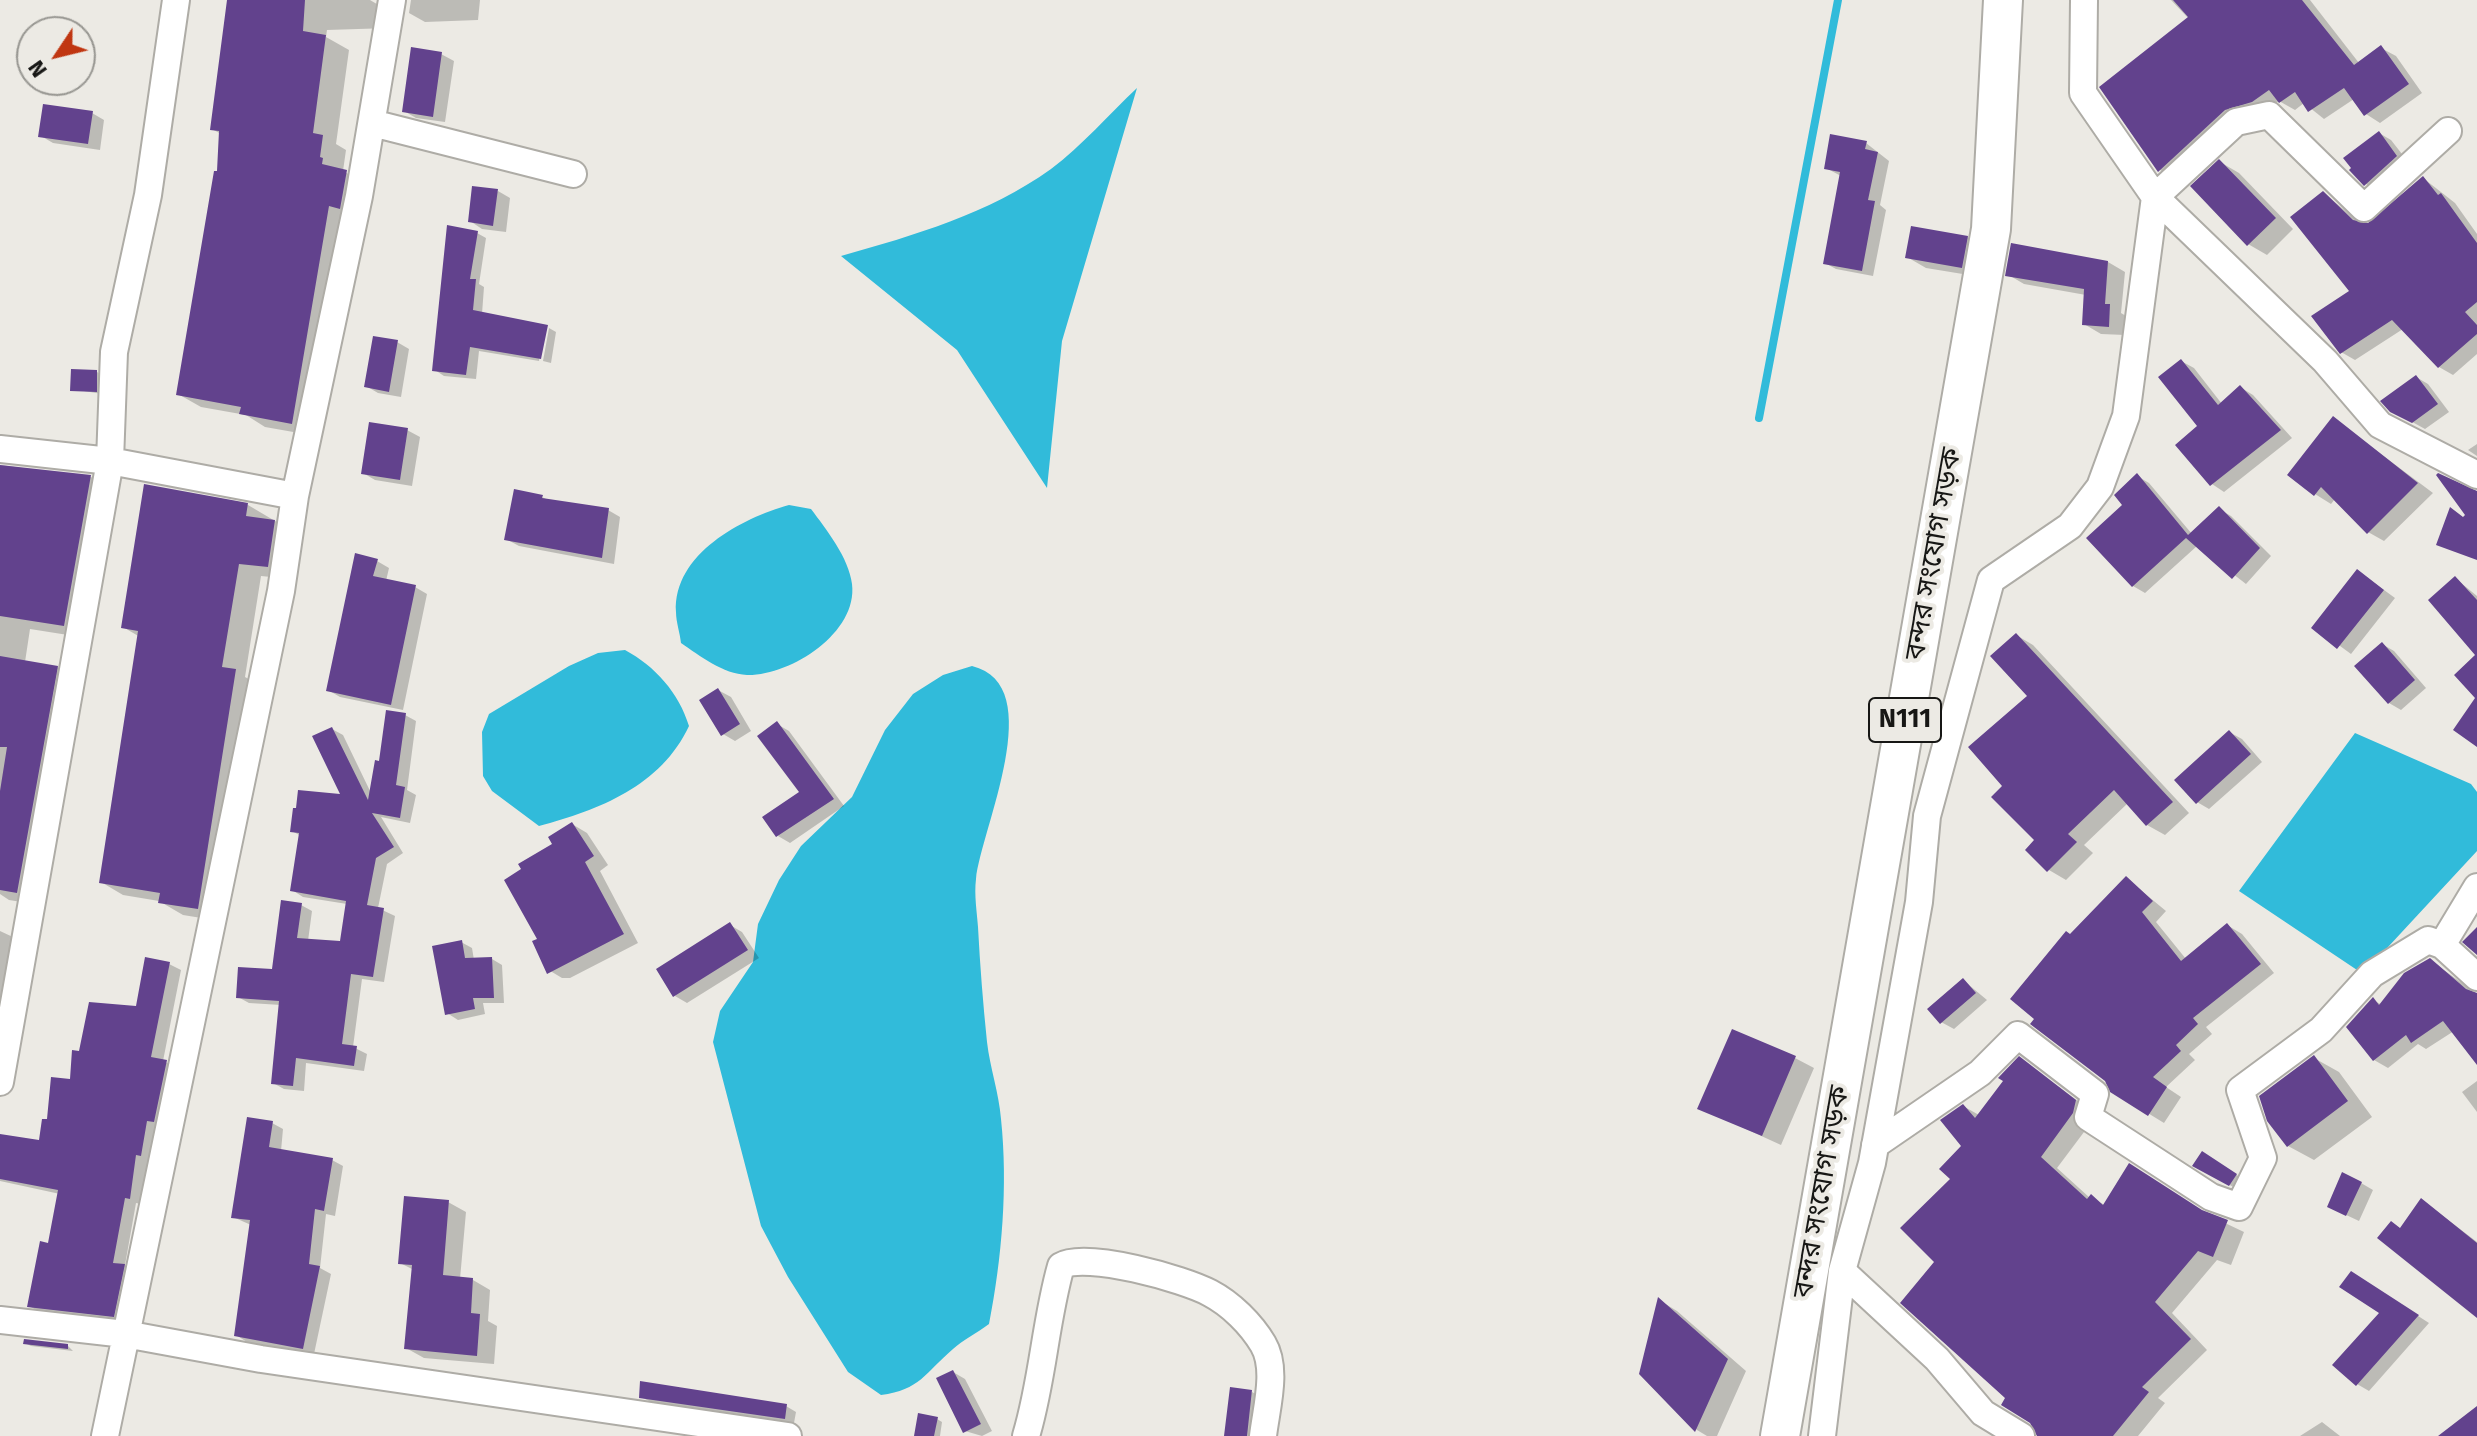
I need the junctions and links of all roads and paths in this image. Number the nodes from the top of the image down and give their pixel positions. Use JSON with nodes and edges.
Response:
{"nodes":[{"id":1,"x":176,"y":0,"type":"edge"},
{"id":2,"x":392,"y":0,"type":"edge"},
{"id":3,"x":2003,"y":0,"type":"edge"},
{"id":4,"x":2084,"y":0,"type":"edge"},
{"id":5,"x":372,"y":123,"type":"junction"},
{"id":6,"x":2448,"y":131,"type":"dead end"},
{"id":7,"x":573,"y":174,"type":"dead end"},
{"id":8,"x":2155,"y":197,"type":"junction"},
{"id":9,"x":0,"y":449,"type":"edge"},
{"id":10,"x":110,"y":461,"type":"junction"},
{"id":11,"x":2477,"y":475,"type":"edge"},
{"id":12,"x":295,"y":496,"type":"junction"},
{"id":13,"x":2477,"y":887,"type":"edge"},
{"id":14,"x":2442,"y":945,"type":"junction"},
{"id":15,"x":2477,"y":977,"type":"edge"},
{"id":16,"x":0,"y":1082,"type":"edge"},
{"id":17,"x":1875,"y":1145,"type":"junction"},
{"id":18,"x":1842,"y":1271,"type":"junction"},
{"id":19,"x":0,"y":1320,"type":"edge"},
{"id":20,"x":125,"y":1334,"type":"junction"},
{"id":21,"x":105,"y":1436,"type":"edge"},
{"id":22,"x":788,"y":1436,"type":"edge"},
{"id":23,"x":1026,"y":1436,"type":"edge"},
{"id":24,"x":1263,"y":1436,"type":"edge"},
{"id":25,"x":1780,"y":1436,"type":"edge"},
{"id":26,"x":1822,"y":1436,"type":"edge"},
{"id":27,"x":2021,"y":1436,"type":"edge"}],
"edges":[{"from":1,"to":10,"type":"street"},
{"from":2,"to":5,"type":"street"},
{"from":3,"to":25,"type":"highway","name":"বন্দর সংযোগ সড়ক","number":"N111"},
{"from":4,"to":8,"type":"street"},
{"from":5,"to":7,"type":"street"},
{"from":5,"to":12,"type":"street"},
{"from":6,"to":8,"type":"street"},
{"from":8,"to":11,"type":"street"},
{"from":8,"to":17,"type":"street"},
{"from":9,"to":10,"type":"street"},
{"from":10,"to":12,"type":"street"},
{"from":10,"to":16,"type":"street"},
{"from":12,"to":20,"type":"street"},
{"from":13,"to":14,"type":"street"},
{"from":14,"to":15,"type":"street"},
{"from":14,"to":17,"type":"street"},
{"from":17,"to":18,"type":"street"},
{"from":18,"to":26,"type":"street"},
{"from":18,"to":27,"type":"street"},
{"from":19,"to":20,"type":"street"},
{"from":20,"to":21,"type":"street"},
{"from":20,"to":22,"type":"street"},
{"from":23,"to":24,"type":"street"}]}
